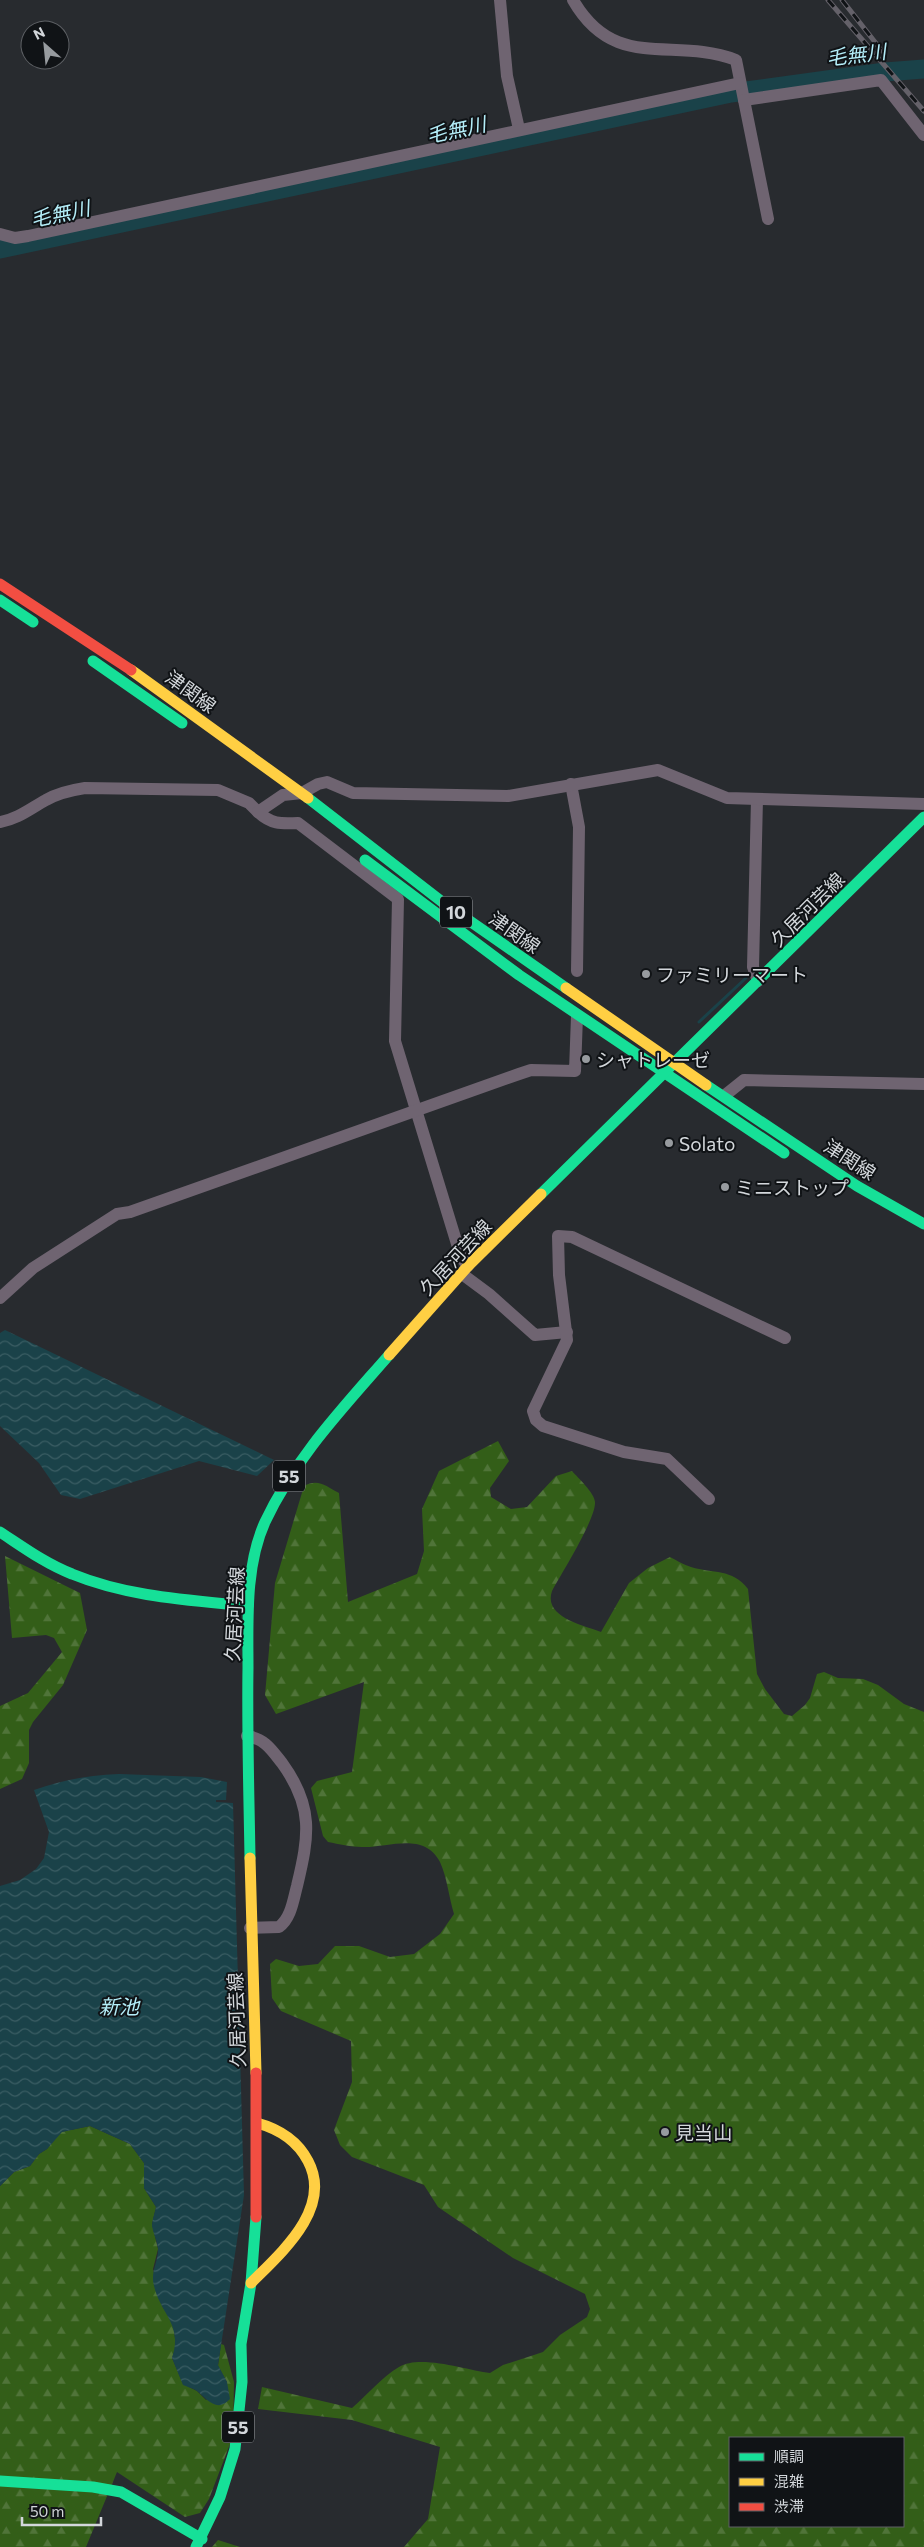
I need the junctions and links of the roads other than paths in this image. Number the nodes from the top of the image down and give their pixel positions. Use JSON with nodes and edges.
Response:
{"nodes":[{"id":1,"x":500,"y":0,"type":"edge"},
{"id":2,"x":573,"y":0,"type":"edge"},
{"id":3,"x":742,"y":91,"type":"junction"},
{"id":4,"x":518,"y":129,"type":"junction"},
{"id":5,"x":924,"y":135,"type":"edge"},
{"id":6,"x":768,"y":219,"type":"dead end"},
{"id":7,"x":0,"y":234,"type":"edge"},
{"id":8,"x":0,"y":584,"type":"edge"},
{"id":9,"x":0,"y":600,"type":"edge"},
{"id":10,"x":44,"y":628,"type":"dead end"},
{"id":11,"x":84,"y":655,"type":"dead end"},
{"id":12,"x":194,"y":731,"type":"dead end"},
{"id":13,"x":571,"y":784,"type":"junction"},
{"id":14,"x":280,"y":793,"type":"junction"},
{"id":15,"x":302,"y":793,"type":"junction"},
{"id":16,"x":757,"y":799,"type":"junction"},
{"id":17,"x":923,"y":803,"type":"edge"},
{"id":18,"x":299,"y":808,"type":"dead end"},
{"id":19,"x":258,"y":812,"type":"junction"},
{"id":20,"x":924,"y":817,"type":"edge"},
{"id":21,"x":0,"y":822,"type":"edge"},
{"id":22,"x":330,"y":832,"type":"dead end"},
{"id":23,"x":577,"y":971,"type":"dead end"},
{"id":24,"x":755,"y":974,"type":"junction"},
{"id":25,"x":577,"y":1016,"type":"junction"},
{"id":26,"x":674,"y":1064,"type":"junction"},
{"id":27,"x":664,"y":1074,"type":"junction"},
{"id":28,"x":924,"y":1084,"type":"edge"},
{"id":29,"x":724,"y":1096,"type":"junction"},
{"id":30,"x":417,"y":1109,"type":"junction"},
{"id":31,"x":796,"y":1160,"type":"dead end"},
{"id":32,"x":924,"y":1224,"type":"edge"},
{"id":33,"x":465,"y":1270,"type":"junction"},
{"id":34,"x":0,"y":1298,"type":"edge"},
{"id":35,"x":567,"y":1332,"type":"junction"},
{"id":36,"x":785,"y":1338,"type":"dead end"},
{"id":37,"x":709,"y":1499,"type":"dead end"},
{"id":38,"x":0,"y":1532,"type":"edge"},
{"id":39,"x":248,"y":1606,"type":"junction"},
{"id":40,"x":247,"y":1736,"type":"junction"},
{"id":41,"x":250,"y":1928,"type":"junction"},
{"id":42,"x":257,"y":2123,"type":"junction"},
{"id":43,"x":251,"y":2283,"type":"junction"},
{"id":44,"x":0,"y":2481,"type":"edge"},
{"id":45,"x":199,"y":2543,"type":"edge"}],
"edges":[{"from":1,"to":4,"type":"street"},
{"from":2,"to":3,"type":"street"},
{"from":3,"to":4,"type":"street"},
{"from":3,"to":5,"type":"street"},
{"from":3,"to":6,"type":"street"},
{"from":4,"to":7,"type":"street"},
{"from":8,"to":15,"type":"main road","name":"津関線","number":"10"},
{"from":9,"to":10,"type":"main road"},
{"from":11,"to":12,"type":"main road","name":"津関線"},
{"from":13,"to":15,"type":"street"},
{"from":13,"to":16,"type":"street"},
{"from":13,"to":23,"type":"street"},
{"from":14,"to":15,"type":"street"},
{"from":14,"to":18,"type":"main road"},
{"from":14,"to":19,"type":"street"},
{"from":15,"to":26,"type":"main road","name":"津関線","number":"10"},
{"from":16,"to":17,"type":"street"},
{"from":16,"to":24,"type":"street"},
{"from":19,"to":21,"type":"street"},
{"from":19,"to":30,"type":"street"},
{"from":20,"to":24,"type":"main road","name":"久居河芸線","number":"55"},
{"from":22,"to":25,"type":"main road","name":"津関線","number":"10"},
{"from":24,"to":26,"type":"main road","name":"久居河芸線","number":"55"},
{"from":25,"to":27,"type":"main road","name":"津関線","number":"10"},
{"from":25,"to":30,"type":"street"},
{"from":26,"to":27,"type":"main road","name":"久居河芸線","number":"55"},
{"from":26,"to":29,"type":"main road","name":"津関線","number":"10"},
{"from":27,"to":31,"type":"main road","name":"津関線","number":"10"},
{"from":27,"to":33,"type":"main road","name":"久居河芸線","number":"55"},
{"from":28,"to":29,"type":"street"},
{"from":29,"to":32,"type":"main road","name":"津関線","number":"10"},
{"from":30,"to":33,"type":"street"},
{"from":30,"to":34,"type":"street"},
{"from":33,"to":35,"type":"street"},
{"from":33,"to":39,"type":"main road","name":"久居河芸線","number":"55"},
{"from":35,"to":36,"type":"street"},
{"from":35,"to":37,"type":"street"},
{"from":38,"to":39,"type":"main road"},
{"from":39,"to":40,"type":"main road","name":"久居河芸線","number":"55"},
{"from":40,"to":41,"type":"main road","name":"久居河芸線","number":"55"},
{"from":40,"to":41,"type":"street"},
{"from":41,"to":42,"type":"main road","name":"久居河芸線","number":"55"},
{"from":42,"to":43,"type":"main road","name":"久居河芸線","number":"55"},
{"from":42,"to":43,"type":"main road"},
{"from":43,"to":45,"type":"main road","name":"久居河芸線","number":"55"},
{"from":44,"to":45,"type":"main road"}]}
